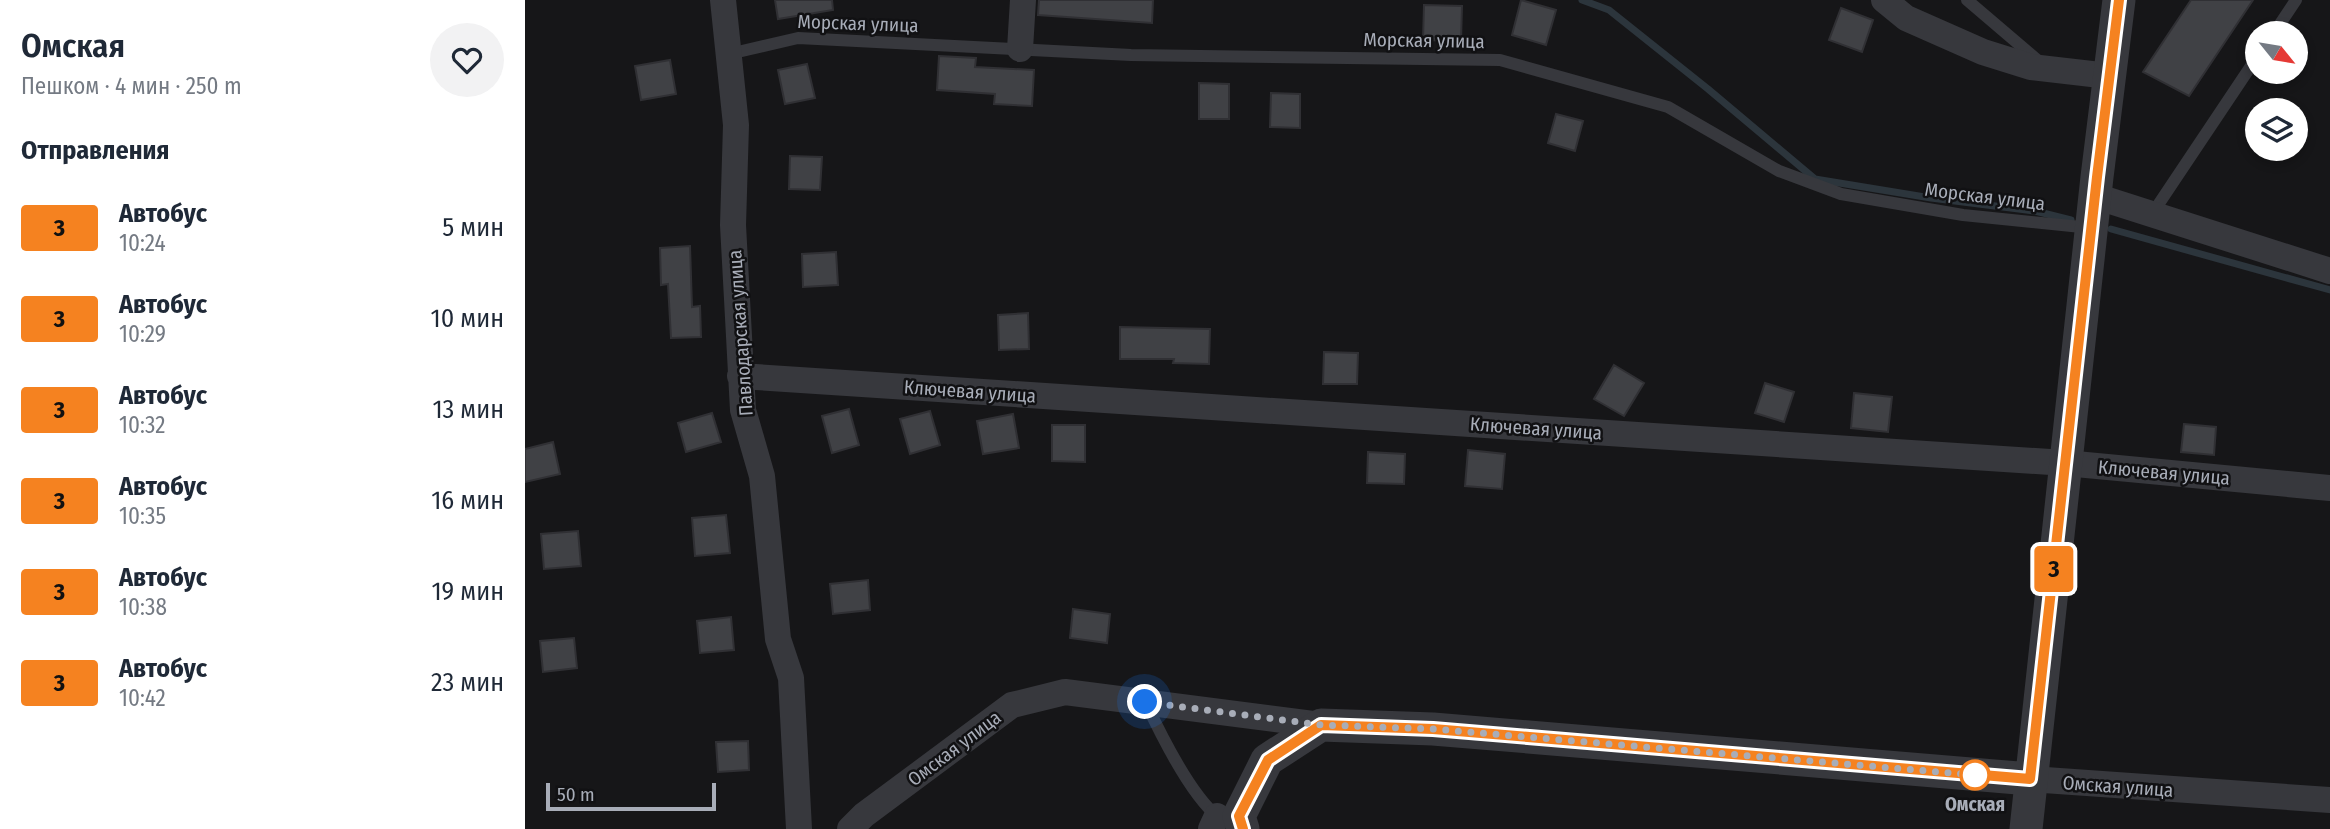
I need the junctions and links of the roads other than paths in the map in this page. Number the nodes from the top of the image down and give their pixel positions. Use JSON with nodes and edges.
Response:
{"nodes":[{"id":1,"x":723,"y":0,"type":"edge"},
{"id":2,"x":1023,"y":0,"type":"edge"},
{"id":3,"x":1884,"y":0,"type":"edge"},
{"id":4,"x":1967,"y":0,"type":"edge"},
{"id":5,"x":2119,"y":0,"type":"edge"},
{"id":6,"x":2296,"y":0,"type":"edge"},
{"id":7,"x":2282,"y":21,"type":"edge"},
{"id":8,"x":1020,"y":49,"type":"junction"},
{"id":9,"x":729,"y":54,"type":"junction"},
{"id":10,"x":2048,"y":68,"type":"junction"},
{"id":11,"x":2245,"y":75,"type":"edge"},
{"id":12,"x":2109,"y":76,"type":"junction"},
{"id":13,"x":2095,"y":196,"type":"junction"},
{"id":14,"x":2152,"y":214,"type":"junction"},
{"id":15,"x":2091,"y":228,"type":"junction"},
{"id":16,"x":2330,"y":271,"type":"edge"},
{"id":17,"x":740,"y":376,"type":"junction"},
{"id":18,"x":2065,"y":463,"type":"junction"},
{"id":19,"x":2330,"y":488,"type":"edge"},
{"id":20,"x":1145,"y":702,"type":"junction"},
{"id":21,"x":1321,"y":725,"type":"junction"},
{"id":22,"x":2030,"y":779,"type":"junction"},
{"id":23,"x":2330,"y":800,"type":"edge"},
{"id":24,"x":1226,"y":826,"type":"edge"},
{"id":25,"x":799,"y":829,"type":"edge"},
{"id":26,"x":850,"y":829,"type":"edge"},
{"id":27,"x":2026,"y":829,"type":"edge"}],
"edges":[{"from":1,"to":9,"type":"street","name":"Павлодарская улица"},
{"from":2,"to":8,"type":"street"},
{"from":3,"to":10,"type":"street"},
{"from":4,"to":10,"type":"lane"},
{"from":5,"to":12,"type":"street"},
{"from":6,"to":7,"type":"lane"},
{"from":8,"to":9,"type":"lane","name":"Морская улица"},
{"from":8,"to":15,"type":"lane","name":"Морская улица"},
{"from":9,"to":17,"type":"street","name":"Павлодарская улица"},
{"from":10,"to":12,"type":"street"},
{"from":11,"to":14,"type":"lane"},
{"from":12,"to":13,"type":"street"},
{"from":13,"to":14,"type":"street"},
{"from":13,"to":15,"type":"street"},
{"from":14,"to":16,"type":"street"},
{"from":15,"to":18,"type":"street"},
{"from":17,"to":18,"type":"street","name":"Ключевая улица"},
{"from":17,"to":25,"type":"street","name":"Павлодарская улица"},
{"from":18,"to":19,"type":"street","name":"Ключевая улица"},
{"from":18,"to":22,"type":"street"},
{"from":20,"to":21,"type":"street","name":"Омская улица"},
{"from":20,"to":24,"type":"lane"},
{"from":20,"to":26,"type":"street","name":"Омская улица"},
{"from":21,"to":22,"type":"street","name":"Омская улица"},
{"from":21,"to":24,"type":"street"},
{"from":22,"to":23,"type":"street","name":"Омская улица"},
{"from":22,"to":27,"type":"street"}]}
